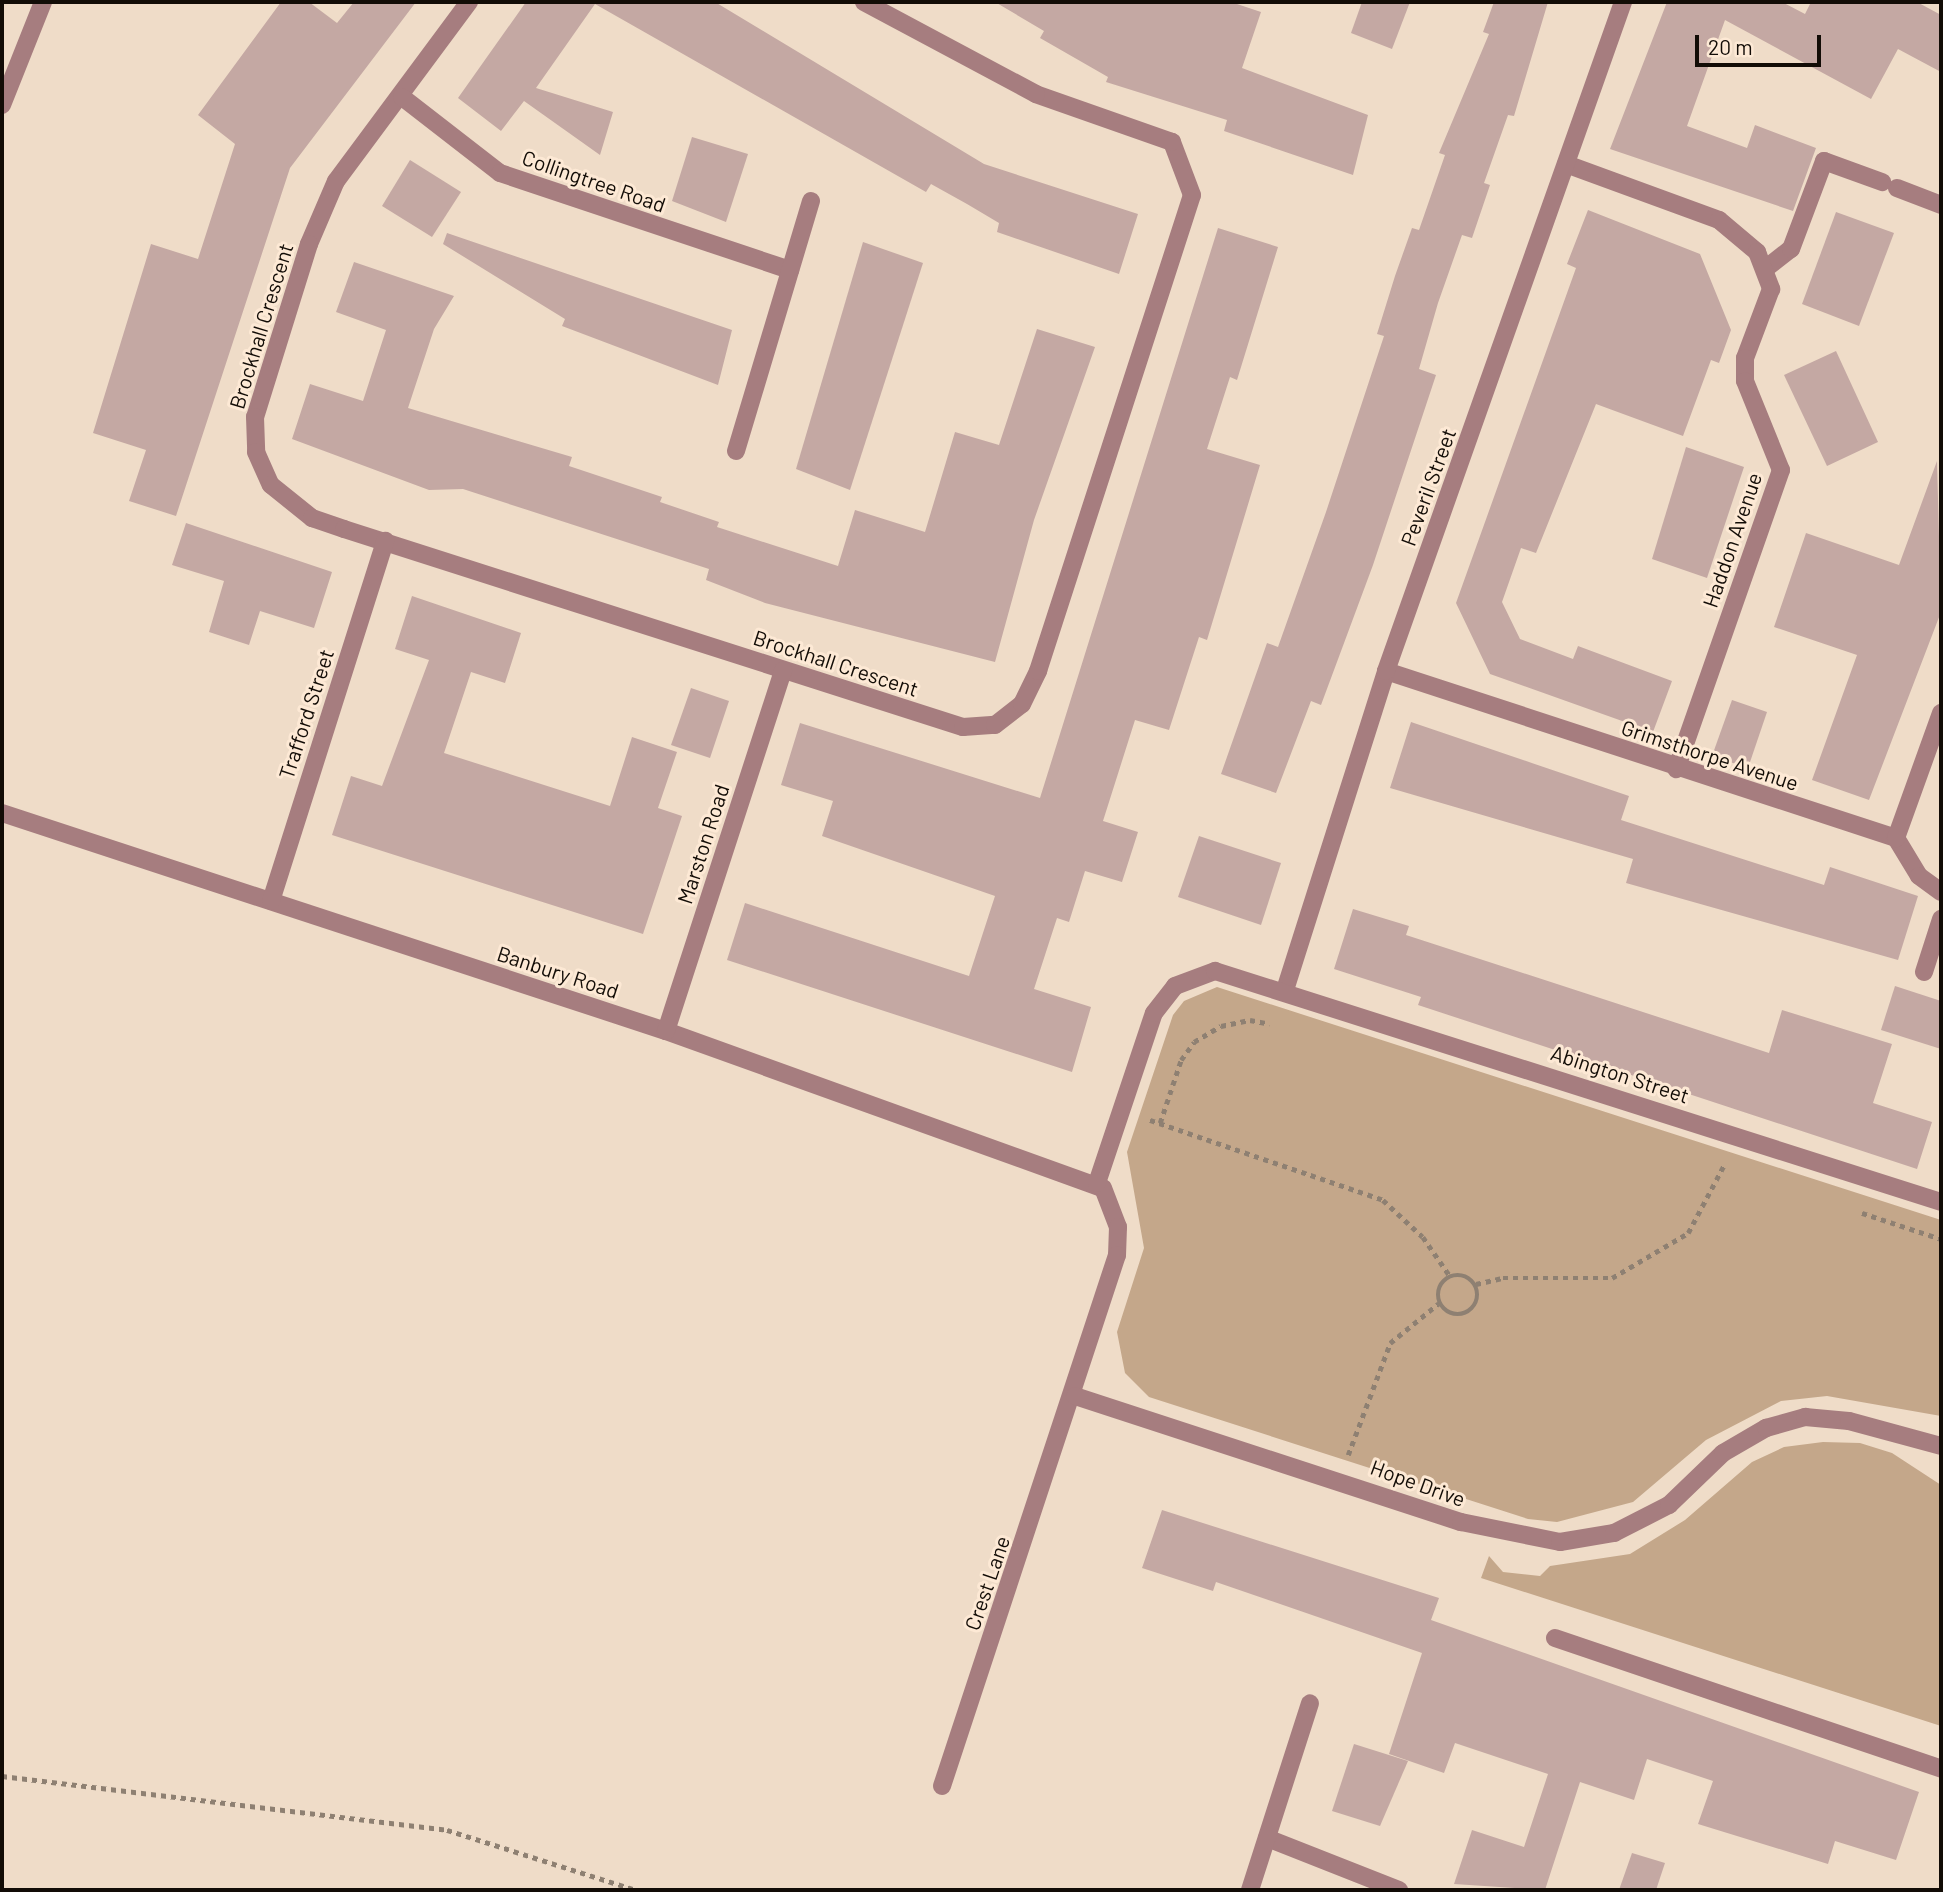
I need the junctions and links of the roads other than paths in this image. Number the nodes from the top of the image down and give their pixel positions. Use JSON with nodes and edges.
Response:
{"nodes":[{"id":1,"x":43,"y":2,"type":"edge"},
{"id":2,"x":469,"y":2,"type":"edge"},
{"id":3,"x":864,"y":2,"type":"edge"},
{"id":4,"x":1623,"y":2,"type":"edge"},
{"id":5,"x":402,"y":97,"type":"junction"},
{"id":6,"x":2,"y":105,"type":"edge"},
{"id":7,"x":1566,"y":164,"type":"junction"},
{"id":8,"x":811,"y":201,"type":"dead end"},
{"id":9,"x":1941,"y":205,"type":"edge"},
{"id":10,"x":1765,"y":269,"type":"junction"},
{"id":11,"x":790,"y":270,"type":"junction"},
{"id":12,"x":736,"y":451,"type":"dead end"},
{"id":13,"x":386,"y":541,"type":"junction"},
{"id":14,"x":783,"y":670,"type":"junction"},
{"id":15,"x":1386,"y":671,"type":"junction"},
{"id":16,"x":1941,"y":713,"type":"edge"},
{"id":17,"x":1676,"y":769,"type":"junction"},
{"id":18,"x":2,"y":813,"type":"edge"},
{"id":19,"x":1896,"y":838,"type":"junction"},
{"id":20,"x":1941,"y":892,"type":"edge"},
{"id":21,"x":271,"y":901,"type":"junction"},
{"id":22,"x":1941,"y":919,"type":"edge"},
{"id":23,"x":1924,"y":972,"type":"dead end"},
{"id":24,"x":1285,"y":990,"type":"junction"},
{"id":25,"x":666,"y":1031,"type":"junction"},
{"id":26,"x":1097,"y":1183,"type":"junction"},
{"id":27,"x":1941,"y":1202,"type":"edge"},
{"id":28,"x":1075,"y":1396,"type":"junction"},
{"id":29,"x":1941,"y":1446,"type":"edge"},
{"id":30,"x":1555,"y":1637,"type":"dead end"},
{"id":31,"x":1310,"y":1703,"type":"dead end"},
{"id":32,"x":1941,"y":1769,"type":"edge"},
{"id":33,"x":942,"y":1786,"type":"dead end"},
{"id":34,"x":1267,"y":1838,"type":"junction"},
{"id":35,"x":1250,"y":1890,"type":"edge"},
{"id":36,"x":1399,"y":1890,"type":"edge"}],
"edges":[{"from":1,"to":6,"type":"street"},
{"from":2,"to":5,"type":"street","name":"Brockhall Crescent"},
{"from":3,"to":14,"type":"street","name":"Brockhall Crescent"},
{"from":4,"to":7,"type":"street","name":"Peveril Street"},
{"from":5,"to":11,"type":"street","name":"Collingtree Road"},
{"from":5,"to":13,"type":"street","name":"Brockhall Crescent"},
{"from":7,"to":10,"type":"street"},
{"from":7,"to":15,"type":"street","name":"Peveril Street"},
{"from":8,"to":11,"type":"street"},
{"from":9,"to":10,"type":"street"},
{"from":10,"to":17,"type":"street","name":"Haddon Avenue"},
{"from":11,"to":12,"type":"street"},
{"from":13,"to":14,"type":"street","name":"Brockhall Crescent"},
{"from":13,"to":21,"type":"street","name":"Trafford Street"},
{"from":14,"to":25,"type":"street","name":"Marston Road"},
{"from":15,"to":17,"type":"street","name":"Grimsthorpe Avenue"},
{"from":15,"to":24,"type":"street","name":"Peveril Street"},
{"from":16,"to":19,"type":"street"},
{"from":17,"to":19,"type":"street","name":"Grimsthorpe Avenue"},
{"from":18,"to":21,"type":"street","name":"Banbury Road"},
{"from":19,"to":20,"type":"street"},
{"from":21,"to":25,"type":"street","name":"Banbury Road"},
{"from":22,"to":23,"type":"street"},
{"from":24,"to":26,"type":"street","name":"Abington Street"},
{"from":24,"to":27,"type":"street","name":"Abington Street"},
{"from":25,"to":26,"type":"street","name":"Banbury Road"},
{"from":26,"to":28,"type":"street"},
{"from":28,"to":29,"type":"street","name":"Hope Drive"},
{"from":28,"to":33,"type":"street","name":"Crest Lane"},
{"from":30,"to":32,"type":"street"},
{"from":31,"to":34,"type":"street"},
{"from":34,"to":35,"type":"street"},
{"from":34,"to":36,"type":"street"}]}
